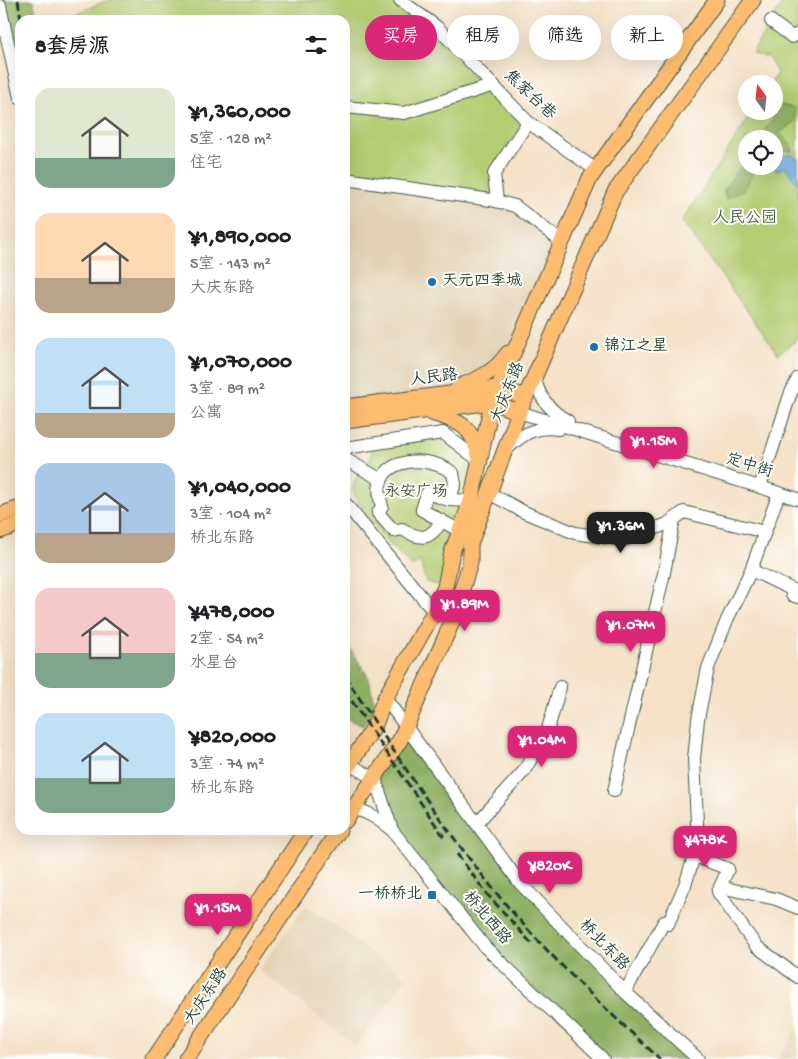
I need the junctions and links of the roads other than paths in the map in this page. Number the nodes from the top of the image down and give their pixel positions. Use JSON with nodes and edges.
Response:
{"nodes":[{"id":1,"x":400,"y":0,"type":"edge"},
{"id":2,"x":717,"y":0,"type":"edge"},
{"id":3,"x":753,"y":0,"type":"edge"},
{"id":4,"x":0,"y":6,"type":"edge"},
{"id":5,"x":771,"y":21,"type":"dead end"},
{"id":6,"x":798,"y":34,"type":"edge"},
{"id":7,"x":15,"y":75,"type":"edge"},
{"id":8,"x":494,"y":85,"type":"junction"},
{"id":9,"x":350,"y":108,"type":"edge"},
{"id":10,"x":528,"y":122,"type":"junction"},
{"id":11,"x":596,"y":170,"type":"junction"},
{"id":12,"x":350,"y":181,"type":"edge"},
{"id":13,"x":497,"y":201,"type":"junction"},
{"id":14,"x":562,"y":242,"type":"junction"},
{"id":15,"x":522,"y":334,"type":"junction"},
{"id":16,"x":535,"y":376,"type":"junction"},
{"id":17,"x":798,"y":378,"type":"edge"},
{"id":18,"x":495,"y":395,"type":"junction"},
{"id":19,"x":526,"y":397,"type":"junction"},
{"id":20,"x":429,"y":404,"type":"junction"},
{"id":21,"x":350,"y":407,"type":"edge"},
{"id":22,"x":519,"y":412,"type":"junction"},
{"id":23,"x":350,"y":420,"type":"edge"},
{"id":24,"x":595,"y":436,"type":"junction"},
{"id":25,"x":350,"y":447,"type":"edge"},
{"id":26,"x":504,"y":452,"type":"junction"},
{"id":27,"x":350,"y":462,"type":"edge"},
{"id":28,"x":481,"y":462,"type":"junction"},
{"id":29,"x":380,"y":479,"type":"junction"},
{"id":30,"x":760,"y":488,"type":"junction"},
{"id":31,"x":489,"y":493,"type":"junction"},
{"id":32,"x":779,"y":493,"type":"junction"},
{"id":33,"x":798,"y":499,"type":"edge"},
{"id":34,"x":449,"y":500,"type":"junction"},
{"id":35,"x":471,"y":502,"type":"junction"},
{"id":36,"x":350,"y":509,"type":"edge"},
{"id":37,"x":15,"y":510,"type":"edge"},
{"id":38,"x":0,"y":515,"type":"edge"},
{"id":39,"x":674,"y":519,"type":"junction"},
{"id":40,"x":442,"y":521,"type":"junction"},
{"id":41,"x":15,"y":526,"type":"edge"},
{"id":42,"x":460,"y":530,"type":"junction"},
{"id":43,"x":0,"y":531,"type":"edge"},
{"id":44,"x":765,"y":532,"type":"junction"},
{"id":45,"x":751,"y":570,"type":"junction"},
{"id":46,"x":798,"y":597,"type":"edge"},
{"id":47,"x":434,"y":612,"type":"junction"},
{"id":48,"x":560,"y":687,"type":"dead end"},
{"id":49,"x":385,"y":698,"type":"junction"},
{"id":50,"x":405,"y":726,"type":"junction"},
{"id":51,"x":350,"y":763,"type":"edge"},
{"id":52,"x":350,"y":768,"type":"edge"},
{"id":53,"x":375,"y":779,"type":"junction"},
{"id":54,"x":614,"y":791,"type":"dead end"},
{"id":55,"x":350,"y":814,"type":"edge"},
{"id":56,"x":350,"y":815,"type":"edge"},
{"id":57,"x":477,"y":823,"type":"junction"},
{"id":58,"x":392,"y":830,"type":"junction"},
{"id":59,"x":303,"y":835,"type":"edge"},
{"id":60,"x":336,"y":835,"type":"edge"},
{"id":61,"x":695,"y":856,"type":"junction"},
{"id":62,"x":720,"y":887,"type":"junction"},
{"id":63,"x":798,"y":908,"type":"edge"},
{"id":64,"x":798,"y":978,"type":"edge"},
{"id":65,"x":625,"y":992,"type":"junction"},
{"id":66,"x":154,"y":1059,"type":"edge"},
{"id":67,"x":186,"y":1059,"type":"edge"},
{"id":68,"x":603,"y":1059,"type":"edge"},
{"id":69,"x":698,"y":1059,"type":"edge"}],
"edges":[{"from":1,"to":8,"type":"street","name":"焦家台巷"},
{"from":2,"to":11,"type":"main road","name":"大庆东路"},
{"from":3,"to":16,"type":"main road","name":"大庆东路"},
{"from":4,"to":7,"type":"street"},
{"from":5,"to":6,"type":"street"},
{"from":8,"to":9,"type":"street"},
{"from":8,"to":10,"type":"street","name":"焦家台巷"},
{"from":10,"to":11,"type":"street","name":"焦家台巷"},
{"from":10,"to":13,"type":"street"},
{"from":11,"to":14,"type":"main road","name":"大庆东路"},
{"from":12,"to":13,"type":"street"},
{"from":13,"to":14,"type":"street"},
{"from":14,"to":15,"type":"main road","name":"大庆东路"},
{"from":15,"to":18,"type":"main road","name":"大庆东路"},
{"from":15,"to":20,"type":"main road"},
{"from":16,"to":19,"type":"main road","name":"大庆东路"},
{"from":16,"to":24,"type":"street"},
{"from":17,"to":30,"type":"street"},
{"from":18,"to":19,"type":"main road","name":"人民路"},
{"from":18,"to":20,"type":"main road","name":"人民路"},
{"from":18,"to":22,"type":"main road","name":"人民路"},
{"from":18,"to":28,"type":"main road","name":"大庆东路"},
{"from":19,"to":22,"type":"main road","name":"大庆东路"},
{"from":20,"to":21,"type":"main road","name":"人民路"},
{"from":20,"to":23,"type":"main road","name":"人民路"},
{"from":20,"to":28,"type":"main road"},
{"from":22,"to":24,"type":"street","name":"定中街"},
{"from":22,"to":26,"type":"main road","name":"大庆东路"},
{"from":24,"to":26,"type":"street"},
{"from":24,"to":30,"type":"street","name":"定中街"},
{"from":25,"to":28,"type":"street"},
{"from":26,"to":31,"type":"main road","name":"大庆东路"},
{"from":27,"to":29,"type":"street"},
{"from":28,"to":35,"type":"main road","name":"大庆东路"},
{"from":29,"to":34,"type":"street"},
{"from":29,"to":40,"type":"street"},
{"from":30,"to":32,"type":"street","name":"定中街"},
{"from":31,"to":39,"type":"street"},
{"from":31,"to":50,"type":"main road","name":"大庆东路"},
{"from":32,"to":33,"type":"street","name":"定中街"},
{"from":32,"to":44,"type":"street"},
{"from":34,"to":35,"type":"street"},
{"from":34,"to":40,"type":"street"},
{"from":35,"to":42,"type":"main road","name":"大庆东路"},
{"from":36,"to":47,"type":"street"},
{"from":37,"to":38,"type":"main road"},
{"from":39,"to":44,"type":"street"},
{"from":39,"to":54,"type":"street"},
{"from":40,"to":42,"type":"street"},
{"from":41,"to":43,"type":"main road"},
{"from":42,"to":47,"type":"main road","name":"大庆东路"},
{"from":44,"to":45,"type":"street"},
{"from":45,"to":46,"type":"street"},
{"from":45,"to":61,"type":"street"},
{"from":47,"to":49,"type":"main road","name":"大庆东路"},
{"from":48,"to":57,"type":"street"},
{"from":49,"to":50,"type":"street","name":"桥北东路"},
{"from":49,"to":51,"type":"main road","name":"大庆东路"},
{"from":50,"to":53,"type":"main road","name":"大庆东路"},
{"from":50,"to":57,"type":"street","name":"桥北东路"},
{"from":52,"to":53,"type":"street"},
{"from":53,"to":55,"type":"main road","name":"大庆东路"},
{"from":53,"to":58,"type":"street","name":"桥北西路"},
{"from":56,"to":58,"type":"street"},
{"from":57,"to":65,"type":"street","name":"桥北东路"},
{"from":58,"to":68,"type":"street","name":"桥北西路"},
{"from":59,"to":66,"type":"main road","name":"大庆东路"},
{"from":60,"to":67,"type":"main road","name":"大庆东路"},
{"from":61,"to":62,"type":"street"},
{"from":61,"to":65,"type":"street"},
{"from":62,"to":63,"type":"street"},
{"from":62,"to":64,"type":"street"},
{"from":65,"to":69,"type":"street","name":"桥北东路"}]}
